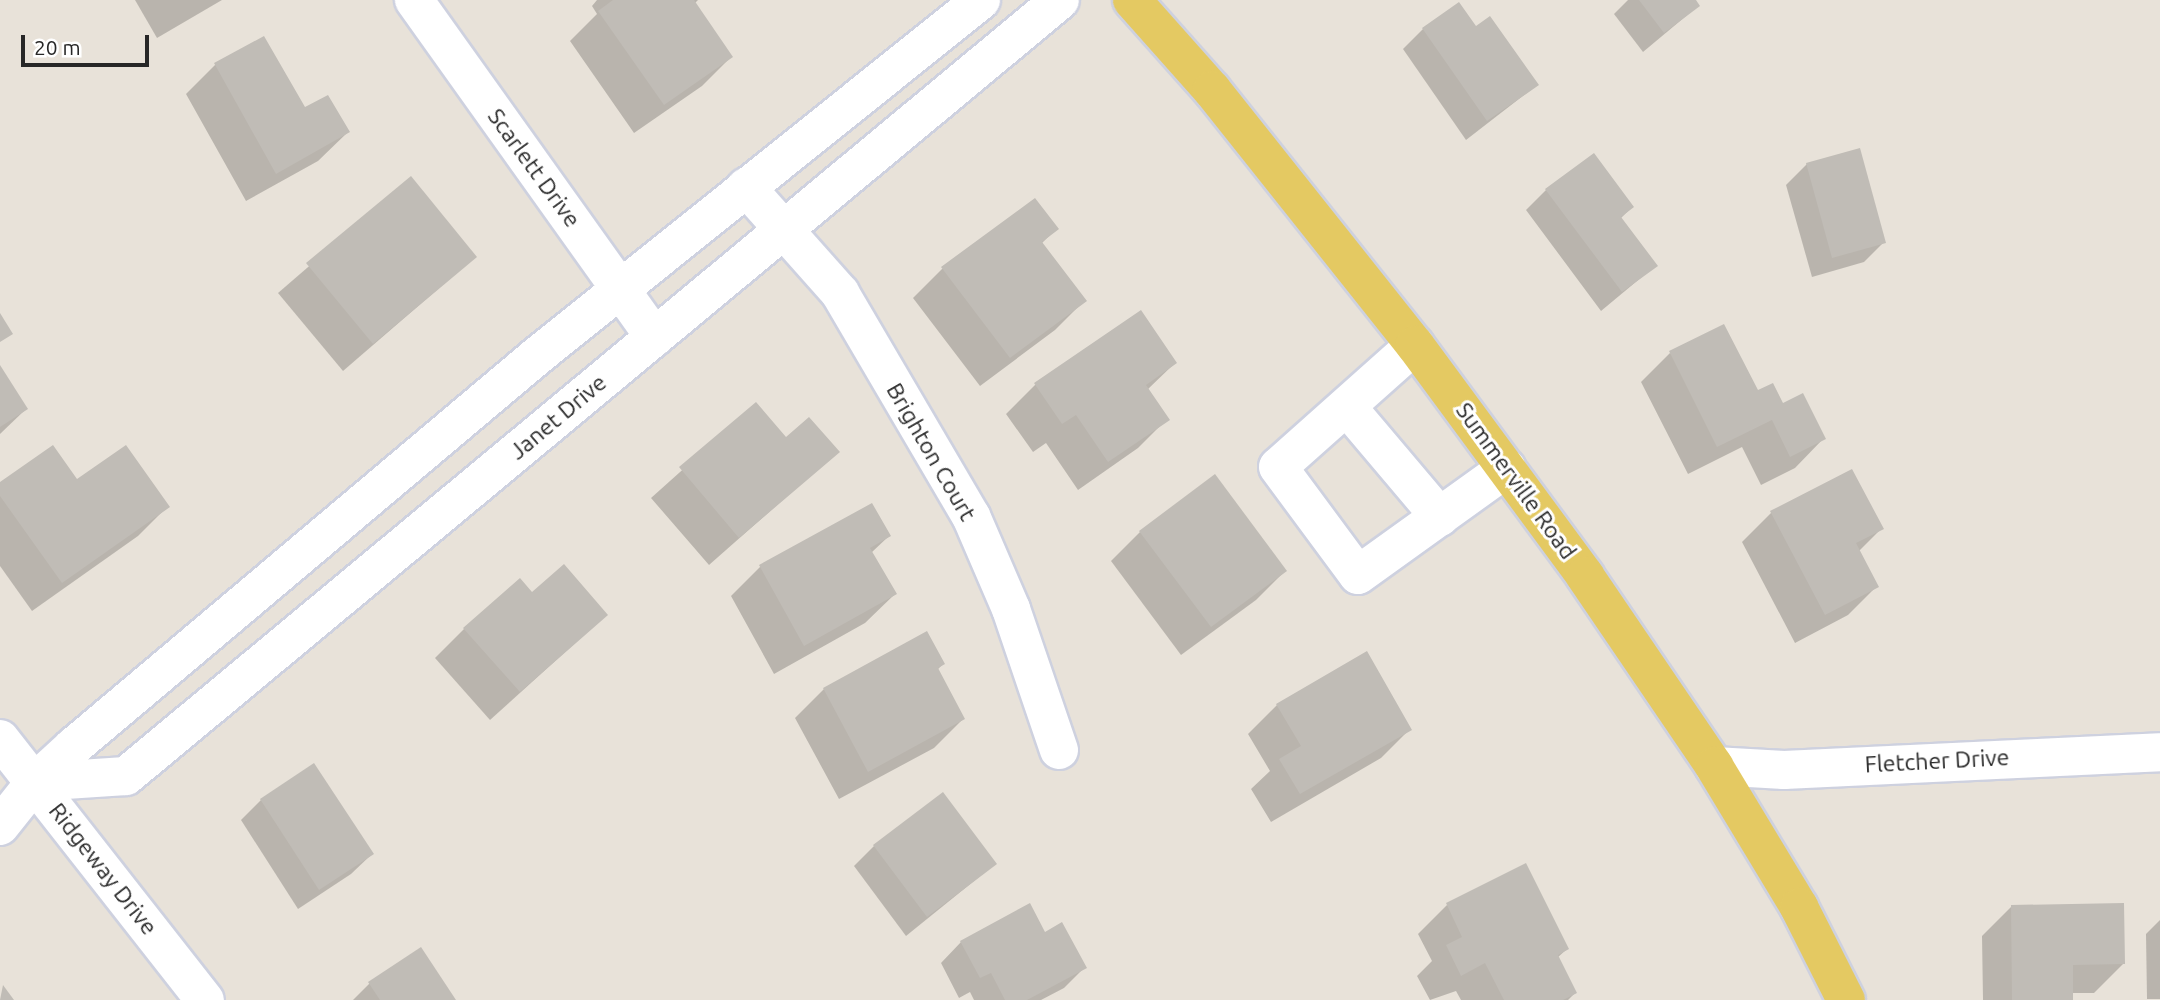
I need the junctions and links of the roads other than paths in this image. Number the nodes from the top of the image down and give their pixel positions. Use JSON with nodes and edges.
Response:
{"nodes":[{"id":1,"x":414,"y":0,"type":"edge"},
{"id":2,"x":981,"y":0,"type":"edge"},
{"id":3,"x":1060,"y":0,"type":"edge"},
{"id":4,"x":1132,"y":0,"type":"edge"},
{"id":5,"x":746,"y":187,"type":"junction"},
{"id":6,"x":784,"y":233,"type":"junction"},
{"id":7,"x":621,"y":291,"type":"junction"},
{"id":8,"x":654,"y":337,"type":"junction"},
{"id":9,"x":1415,"y":345,"type":"junction"},
{"id":10,"x":1347,"y":407,"type":"junction"},
{"id":11,"x":1507,"y":468,"type":"junction"},
{"id":12,"x":1440,"y":517,"type":"junction"},
{"id":13,"x":0,"y":739,"type":"edge"},
{"id":14,"x":1059,"y":750,"type":"dead end"},
{"id":15,"x":2160,"y":752,"type":"edge"},
{"id":16,"x":1714,"y":766,"type":"junction"},
{"id":17,"x":35,"y":782,"type":"junction"},
{"id":18,"x":0,"y":826,"type":"edge"},
{"id":19,"x":205,"y":1000,"type":"edge"},
{"id":20,"x":1846,"y":1000,"type":"edge"}],
"edges":[{"from":1,"to":7,"type":"street","name":"Scarlett Drive"},
{"from":2,"to":5,"type":"street"},
{"from":3,"to":6,"type":"street","name":"Janet Drive"},
{"from":4,"to":9,"type":"main road","name":"Summerville Road"},
{"from":5,"to":6,"type":"street","name":"Brighton Court"},
{"from":5,"to":7,"type":"street"},
{"from":6,"to":8,"type":"street","name":"Janet Drive"},
{"from":6,"to":14,"type":"street","name":"Brighton Court"},
{"from":7,"to":8,"type":"street","name":"Scarlett Drive"},
{"from":7,"to":17,"type":"street"},
{"from":8,"to":17,"type":"street","name":"Janet Drive"},
{"from":9,"to":10,"type":"street"},
{"from":9,"to":11,"type":"main road","name":"Summerville Road"},
{"from":10,"to":12,"type":"street"},
{"from":10,"to":12,"type":"street"},
{"from":11,"to":12,"type":"street"},
{"from":11,"to":16,"type":"main road","name":"Summerville Road"},
{"from":13,"to":17,"type":"street","name":"Ridgeway Drive"},
{"from":15,"to":16,"type":"street","name":"Fletcher Drive"},
{"from":16,"to":20,"type":"main road","name":"Summerville Road"},
{"from":17,"to":18,"type":"street"},
{"from":17,"to":19,"type":"street","name":"Ridgeway Drive"}]}
